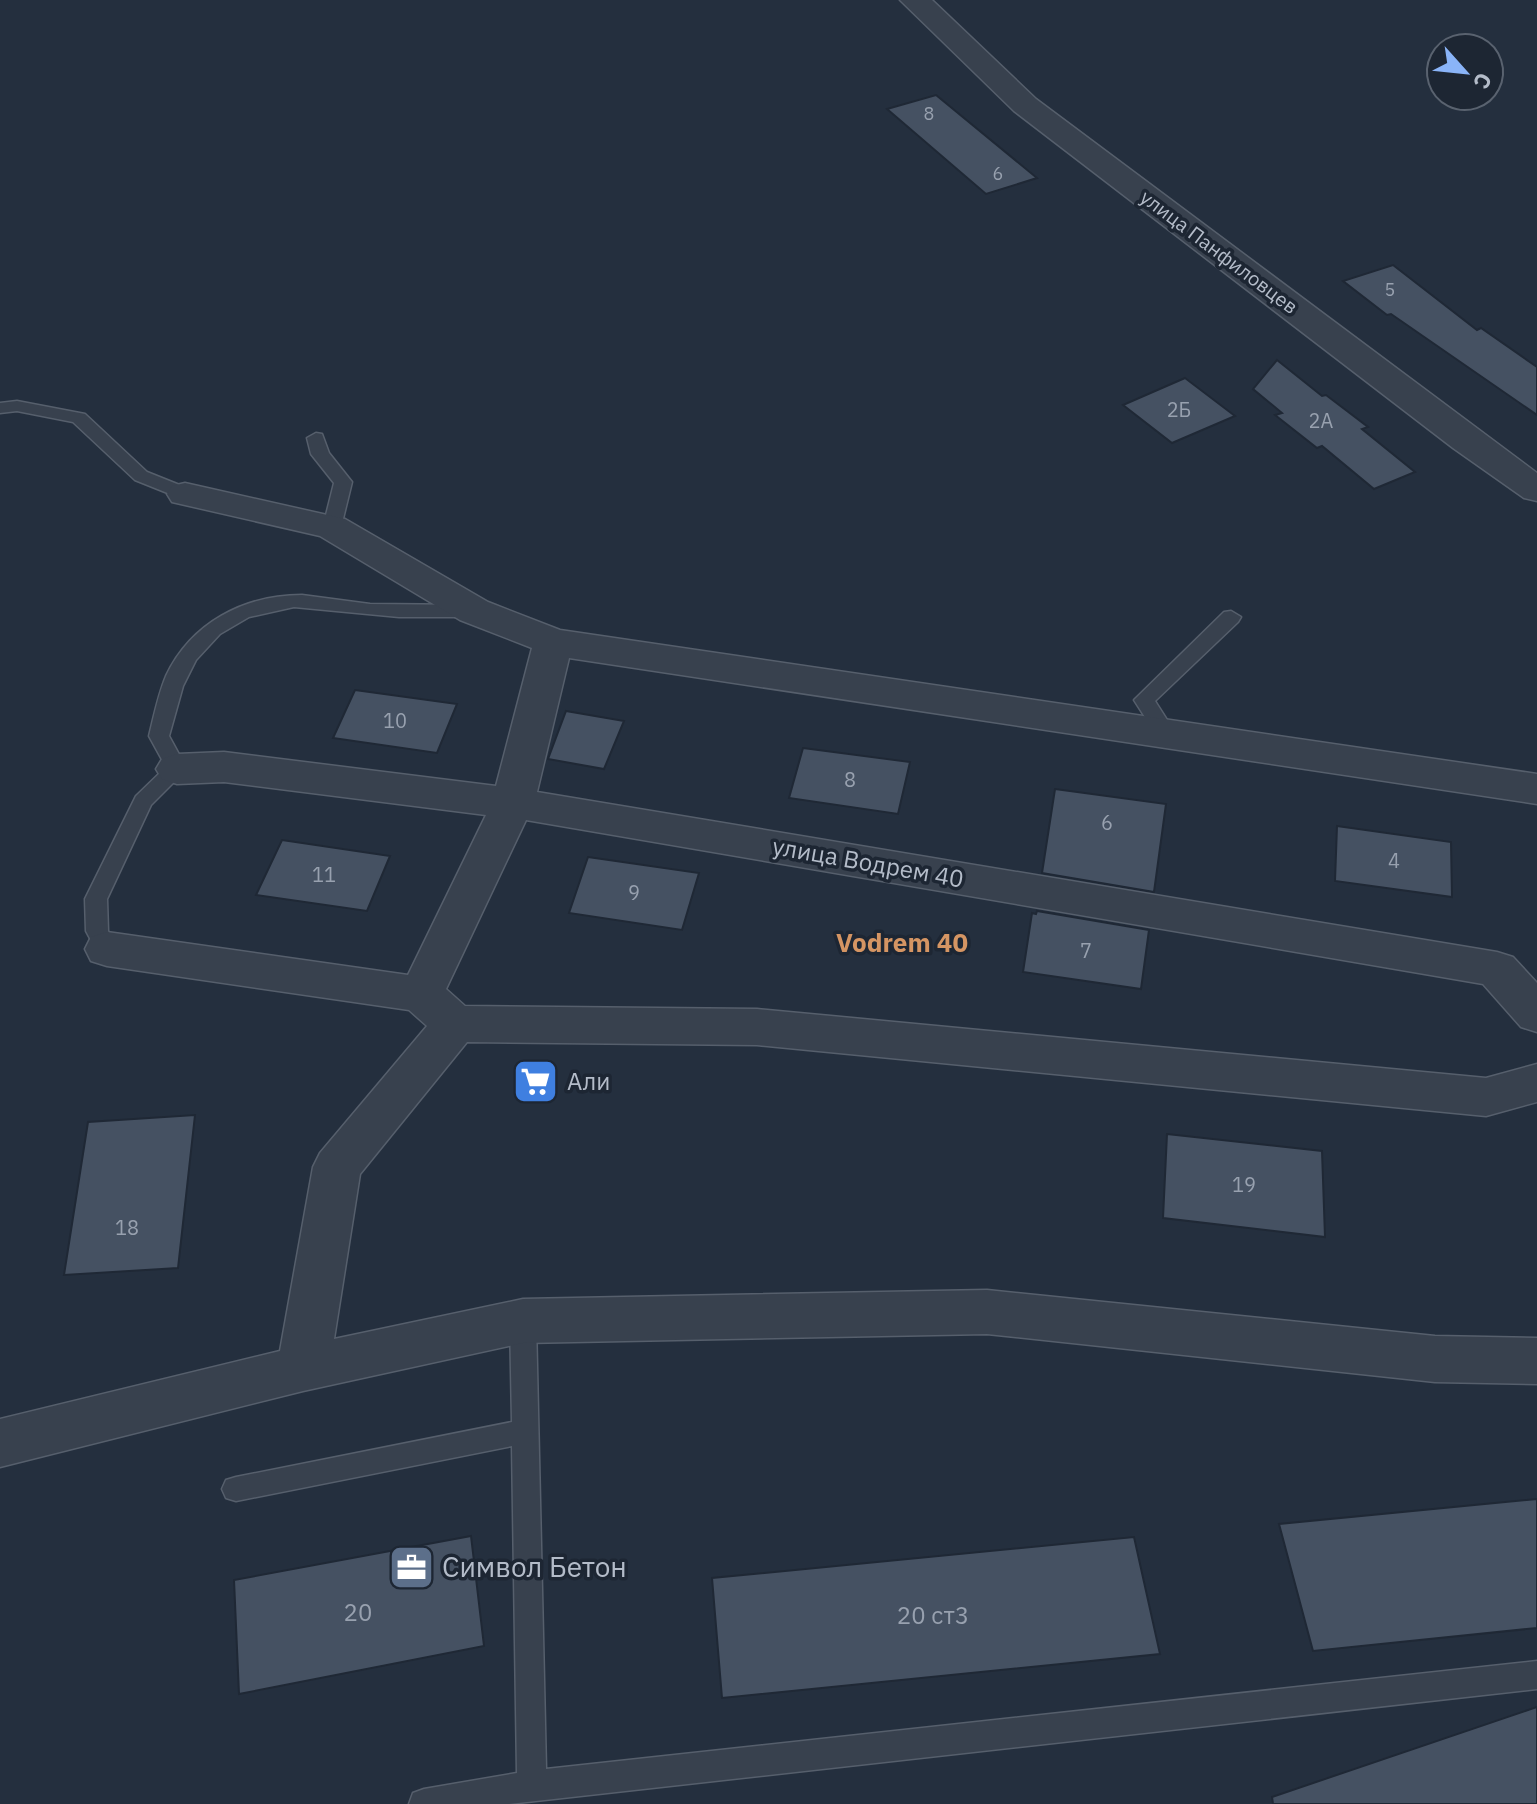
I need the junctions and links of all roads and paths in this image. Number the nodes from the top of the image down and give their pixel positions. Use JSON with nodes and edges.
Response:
{"nodes":[{"id":1,"x":914,"y":0,"type":"edge"},
{"id":2,"x":0,"y":408,"type":"edge"},
{"id":3,"x":316,"y":438,"type":"dead end"},
{"id":4,"x":1537,"y":490,"type":"edge"},
{"id":5,"x":185,"y":494,"type":"joint"},
{"id":6,"x":332,"y":527,"type":"junction"},
{"id":7,"x":474,"y":611,"type":"junction"},
{"id":8,"x":1231,"y":617,"type":"dead end"},
{"id":9,"x":553,"y":642,"type":"junction"},
{"id":10,"x":1166,"y":734,"type":"junction"},
{"id":11,"x":177,"y":769,"type":"junction"},
{"id":12,"x":1537,"y":789,"type":"edge"},
{"id":13,"x":513,"y":803,"type":"junction"},
{"id":14,"x":107,"y":949,"type":"joint"},
{"id":15,"x":438,"y":1009,"type":"junction"},
{"id":16,"x":1537,"y":1014,"type":"edge"},
{"id":17,"x":1537,"y":1083,"type":"edge"},
{"id":18,"x":523,"y":1321,"type":"junction"},
{"id":19,"x":1537,"y":1361,"type":"edge"},
{"id":20,"x":303,"y":1368,"type":"junction"},
{"id":21,"x":525,"y":1431,"type":"junction"},
{"id":22,"x":0,"y":1443,"type":"edge"},
{"id":23,"x":236,"y":1489,"type":"dead end"},
{"id":24,"x":1537,"y":1675,"type":"edge"},
{"id":25,"x":532,"y":1785,"type":"junction"},
{"id":26,"x":424,"y":1804,"type":"edge"}],
"edges":[{"from":1,"to":4,"type":"street","name":"улица Панфиловцев"},
{"from":2,"to":5,"type":"lane"},
{"from":3,"to":6,"type":"lane"},
{"from":5,"to":6,"type":"street"},
{"from":6,"to":7,"type":"street"},
{"from":7,"to":9,"type":"street"},
{"from":7,"to":11,"type":"lane"},
{"from":8,"to":10,"type":"lane"},
{"from":9,"to":10,"type":"street"},
{"from":9,"to":13,"type":"street"},
{"from":10,"to":12,"type":"street"},
{"from":11,"to":13,"type":"street","name":"улица Водрем 40"},
{"from":11,"to":14,"type":"lane"},
{"from":13,"to":15,"type":"street"},
{"from":13,"to":16,"type":"street","name":"улица Водрем 40"},
{"from":14,"to":15,"type":"street"},
{"from":15,"to":17,"type":"street"},
{"from":15,"to":20,"type":"street"},
{"from":18,"to":19,"type":"street"},
{"from":18,"to":20,"type":"street"},
{"from":18,"to":21,"type":"lane"},
{"from":20,"to":22,"type":"street"},
{"from":21,"to":23,"type":"lane"},
{"from":21,"to":25,"type":"lane"},
{"from":24,"to":25,"type":"lane"},
{"from":25,"to":26,"type":"lane"}]}
